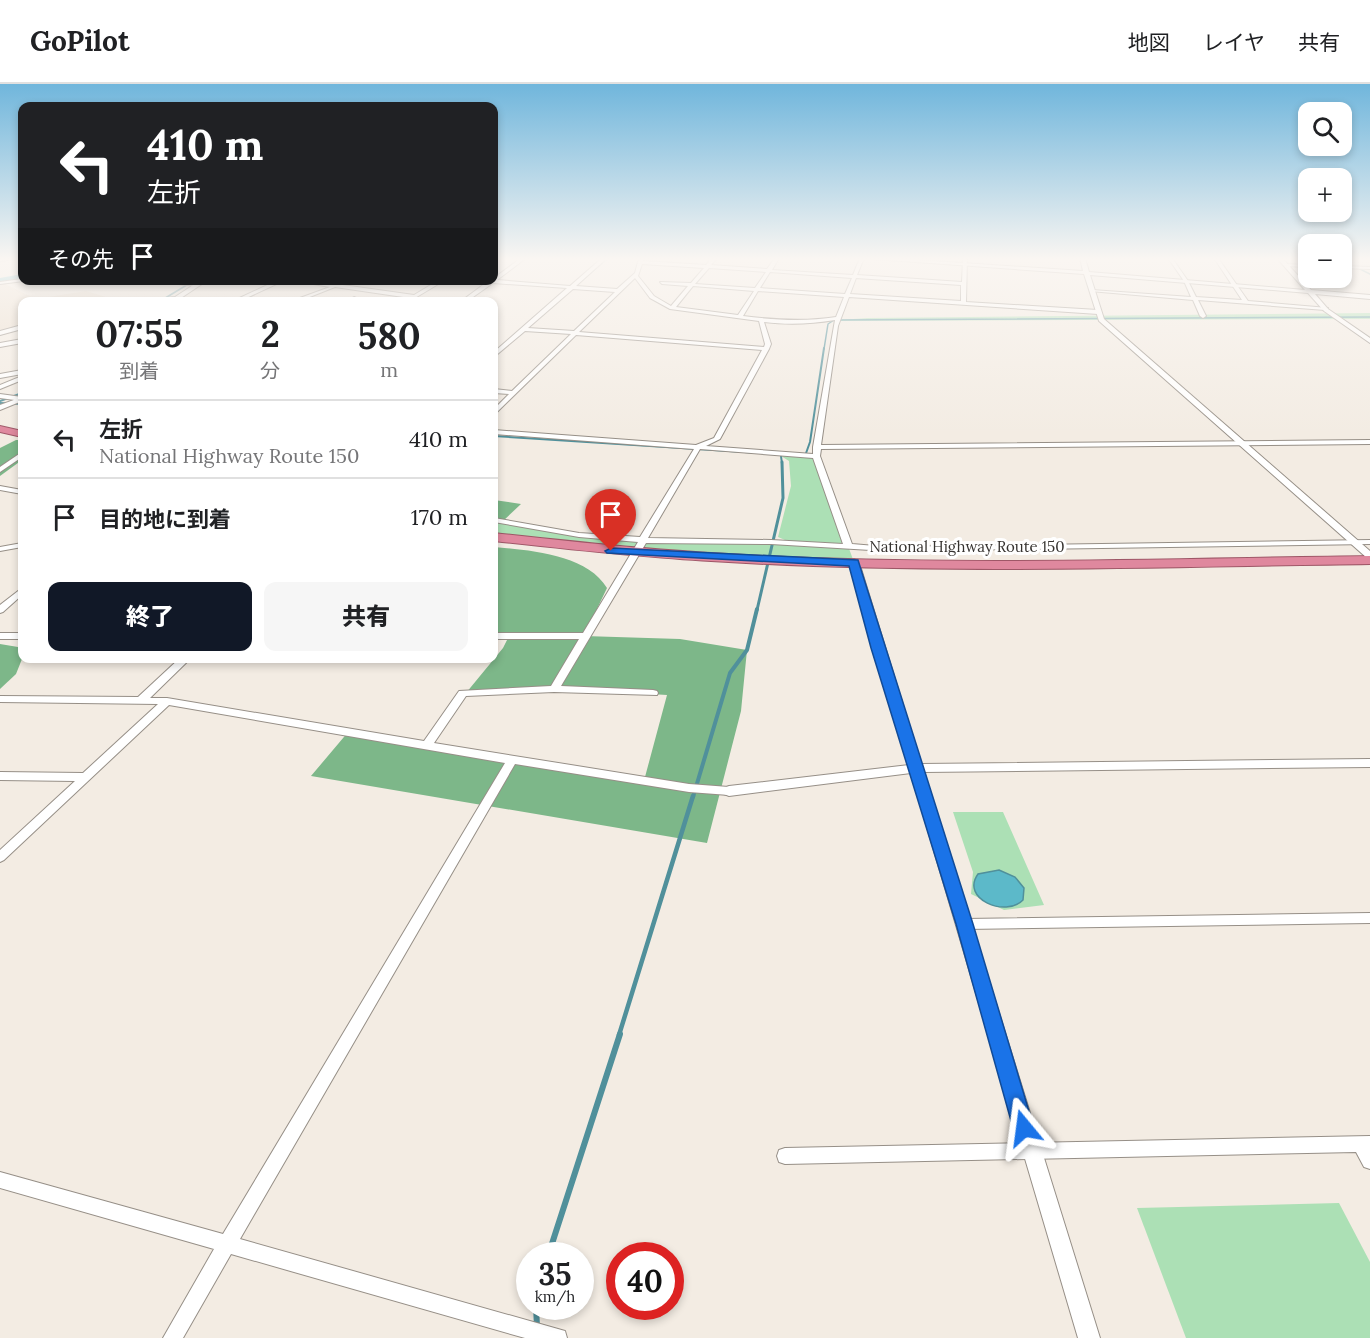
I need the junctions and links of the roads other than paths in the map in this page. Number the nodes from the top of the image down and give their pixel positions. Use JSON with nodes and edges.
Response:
{"nodes":[{"id":1,"x":1100,"y":316,"type":"edge"},
{"id":2,"x":539,"y":317,"type":"edge"},
{"id":3,"x":592,"y":317,"type":"edge"},
{"id":4,"x":735,"y":317,"type":"edge"},
{"id":5,"x":739,"y":317,"type":"joint"},
{"id":6,"x":1337,"y":317,"type":"edge"},
{"id":7,"x":838,"y":318,"type":"joint"},
{"id":8,"x":761,"y":319,"type":"junction"},
{"id":9,"x":18,"y":328,"type":"edge"},
{"id":10,"x":524,"y":329,"type":"junction"},
{"id":11,"x":0,"y":333,"type":"edge"},
{"id":12,"x":575,"y":333,"type":"junction"},
{"id":13,"x":1370,"y":341,"type":"edge"},
{"id":14,"x":18,"y":343,"type":"edge"},
{"id":15,"x":0,"y":345,"type":"edge"},
{"id":16,"x":766,"y":349,"type":"junction"},
{"id":17,"x":498,"y":352,"type":"edge"},
{"id":18,"x":18,"y":373,"type":"edge"},
{"id":19,"x":0,"y":376,"type":"edge"},
{"id":20,"x":18,"y":380,"type":"edge"},
{"id":21,"x":0,"y":387,"type":"edge"},
{"id":22,"x":498,"y":391,"type":"edge"},
{"id":23,"x":513,"y":393,"type":"junction"},
{"id":24,"x":0,"y":397,"type":"edge"},
{"id":25,"x":18,"y":399,"type":"edge"},
{"id":26,"x":18,"y":401,"type":"edge"},
{"id":27,"x":4,"y":407,"type":"edge"},
{"id":28,"x":498,"y":408,"type":"edge"},
{"id":29,"x":0,"y":429,"type":"edge"},
{"id":30,"x":498,"y":432,"type":"edge"},
{"id":31,"x":18,"y":433,"type":"edge"},
{"id":32,"x":1370,"y":442,"type":"edge"},
{"id":33,"x":1242,"y":443,"type":"junction"},
{"id":34,"x":698,"y":449,"type":"junction"},
{"id":35,"x":814,"y":453,"type":"junction"},
{"id":36,"x":18,"y":457,"type":"edge"},
{"id":37,"x":0,"y":470,"type":"edge"},
{"id":38,"x":0,"y":488,"type":"edge"},
{"id":39,"x":18,"y":491,"type":"edge"},
{"id":40,"x":498,"y":521,"type":"edge"},
{"id":41,"x":498,"y":537,"type":"edge"},
{"id":42,"x":642,"y":540,"type":"junction"},
{"id":43,"x":1354,"y":542,"type":"junction"},
{"id":44,"x":1370,"y":542,"type":"edge"},
{"id":45,"x":18,"y":546,"type":"edge"},
{"id":46,"x":848,"y":546,"type":"junction"},
{"id":47,"x":0,"y":549,"type":"edge"},
{"id":48,"x":634,"y":554,"type":"junction"},
{"id":49,"x":1370,"y":558,"type":"edge"},
{"id":50,"x":854,"y":562,"type":"junction"},
{"id":51,"x":18,"y":594,"type":"edge"},
{"id":52,"x":0,"y":610,"type":"edge"},
{"id":53,"x":0,"y":636,"type":"edge"},
{"id":54,"x":18,"y":636,"type":"edge"},
{"id":55,"x":498,"y":636,"type":"edge"},
{"id":56,"x":583,"y":636,"type":"junction"},
{"id":57,"x":181,"y":663,"type":"edge"},
{"id":58,"x":554,"y":689,"type":"junction"},
{"id":59,"x":653,"y":693,"type":"dead end"},
{"id":60,"x":0,"y":699,"type":"edge"},
{"id":61,"x":142,"y":699,"type":"junction"},
{"id":62,"x":167,"y":700,"type":"junction"},
{"id":63,"x":428,"y":744,"type":"junction"},
{"id":64,"x":512,"y":760,"type":"junction"},
{"id":65,"x":1370,"y":763,"type":"edge"},
{"id":66,"x":917,"y":768,"type":"junction"},
{"id":67,"x":0,"y":776,"type":"edge"},
{"id":68,"x":84,"y":777,"type":"junction"},
{"id":69,"x":729,"y":791,"type":"joint"},
{"id":70,"x":0,"y":857,"type":"edge"},
{"id":71,"x":1370,"y":918,"type":"edge"},
{"id":72,"x":965,"y":924,"type":"junction"},
{"id":73,"x":1365,"y":1144,"type":"edge"},
{"id":74,"x":1030,"y":1151,"type":"junction"},
{"id":75,"x":785,"y":1156,"type":"dead end"},
{"id":76,"x":1370,"y":1161,"type":"edge"},
{"id":77,"x":0,"y":1180,"type":"edge"},
{"id":78,"x":227,"y":1245,"type":"junction"},
{"id":79,"x":172,"y":1338,"type":"edge"},
{"id":80,"x":558,"y":1338,"type":"edge"},
{"id":81,"x":1089,"y":1338,"type":"edge"}],
"edges":[{"from":1,"to":33,"type":"street"},
{"from":2,"to":10,"type":"street"},
{"from":3,"to":12,"type":"street"},
{"from":4,"to":5,"type":"street"},
{"from":5,"to":8,"type":"street"},
{"from":6,"to":13,"type":"street"},
{"from":7,"to":8,"type":"street"},
{"from":7,"to":35,"type":"street"},
{"from":8,"to":16,"type":"street"},
{"from":9,"to":11,"type":"street"},
{"from":10,"to":12,"type":"street"},
{"from":10,"to":17,"type":"street"},
{"from":12,"to":16,"type":"street"},
{"from":12,"to":23,"type":"street"},
{"from":14,"to":15,"type":"street"},
{"from":16,"to":34,"type":"street"},
{"from":18,"to":19,"type":"street"},
{"from":20,"to":21,"type":"street"},
{"from":22,"to":23,"type":"street"},
{"from":23,"to":28,"type":"street"},
{"from":24,"to":25,"type":"street"},
{"from":26,"to":27,"type":"street"},
{"from":29,"to":31,"type":"highway"},
{"from":30,"to":34,"type":"street"},
{"from":32,"to":33,"type":"street"},
{"from":33,"to":35,"type":"street"},
{"from":33,"to":43,"type":"street"},
{"from":34,"to":35,"type":"street"},
{"from":34,"to":42,"type":"street"},
{"from":35,"to":46,"type":"street"},
{"from":36,"to":37,"type":"street"},
{"from":38,"to":39,"type":"street"},
{"from":40,"to":42,"type":"street"},
{"from":41,"to":48,"type":"highway","name":"National Highway Route 150"},
{"from":42,"to":46,"type":"street"},
{"from":42,"to":48,"type":"street"},
{"from":43,"to":44,"type":"street"},
{"from":43,"to":46,"type":"street"},
{"from":43,"to":49,"type":"street"},
{"from":45,"to":47,"type":"street"},
{"from":48,"to":50,"type":"highway","name":"National Highway Route 150"},
{"from":48,"to":56,"type":"street"},
{"from":49,"to":50,"type":"highway","name":"National Highway Route 150"},
{"from":50,"to":66,"type":"street"},
{"from":51,"to":52,"type":"street"},
{"from":53,"to":54,"type":"street"},
{"from":55,"to":56,"type":"street"},
{"from":56,"to":58,"type":"street"},
{"from":57,"to":61,"type":"street"},
{"from":58,"to":59,"type":"street"},
{"from":58,"to":63,"type":"street"},
{"from":60,"to":61,"type":"street"},
{"from":61,"to":62,"type":"street"},
{"from":62,"to":63,"type":"street"},
{"from":62,"to":68,"type":"street"},
{"from":63,"to":64,"type":"street"},
{"from":64,"to":69,"type":"street"},
{"from":64,"to":78,"type":"street"},
{"from":65,"to":66,"type":"street"},
{"from":66,"to":69,"type":"street"},
{"from":66,"to":72,"type":"street"},
{"from":67,"to":68,"type":"street"},
{"from":68,"to":70,"type":"street"},
{"from":71,"to":72,"type":"street"},
{"from":72,"to":74,"type":"street"},
{"from":73,"to":74,"type":"street"},
{"from":73,"to":76,"type":"street"},
{"from":74,"to":75,"type":"street"},
{"from":74,"to":81,"type":"street"},
{"from":77,"to":78,"type":"street"},
{"from":78,"to":79,"type":"street"},
{"from":78,"to":80,"type":"street"}]}
